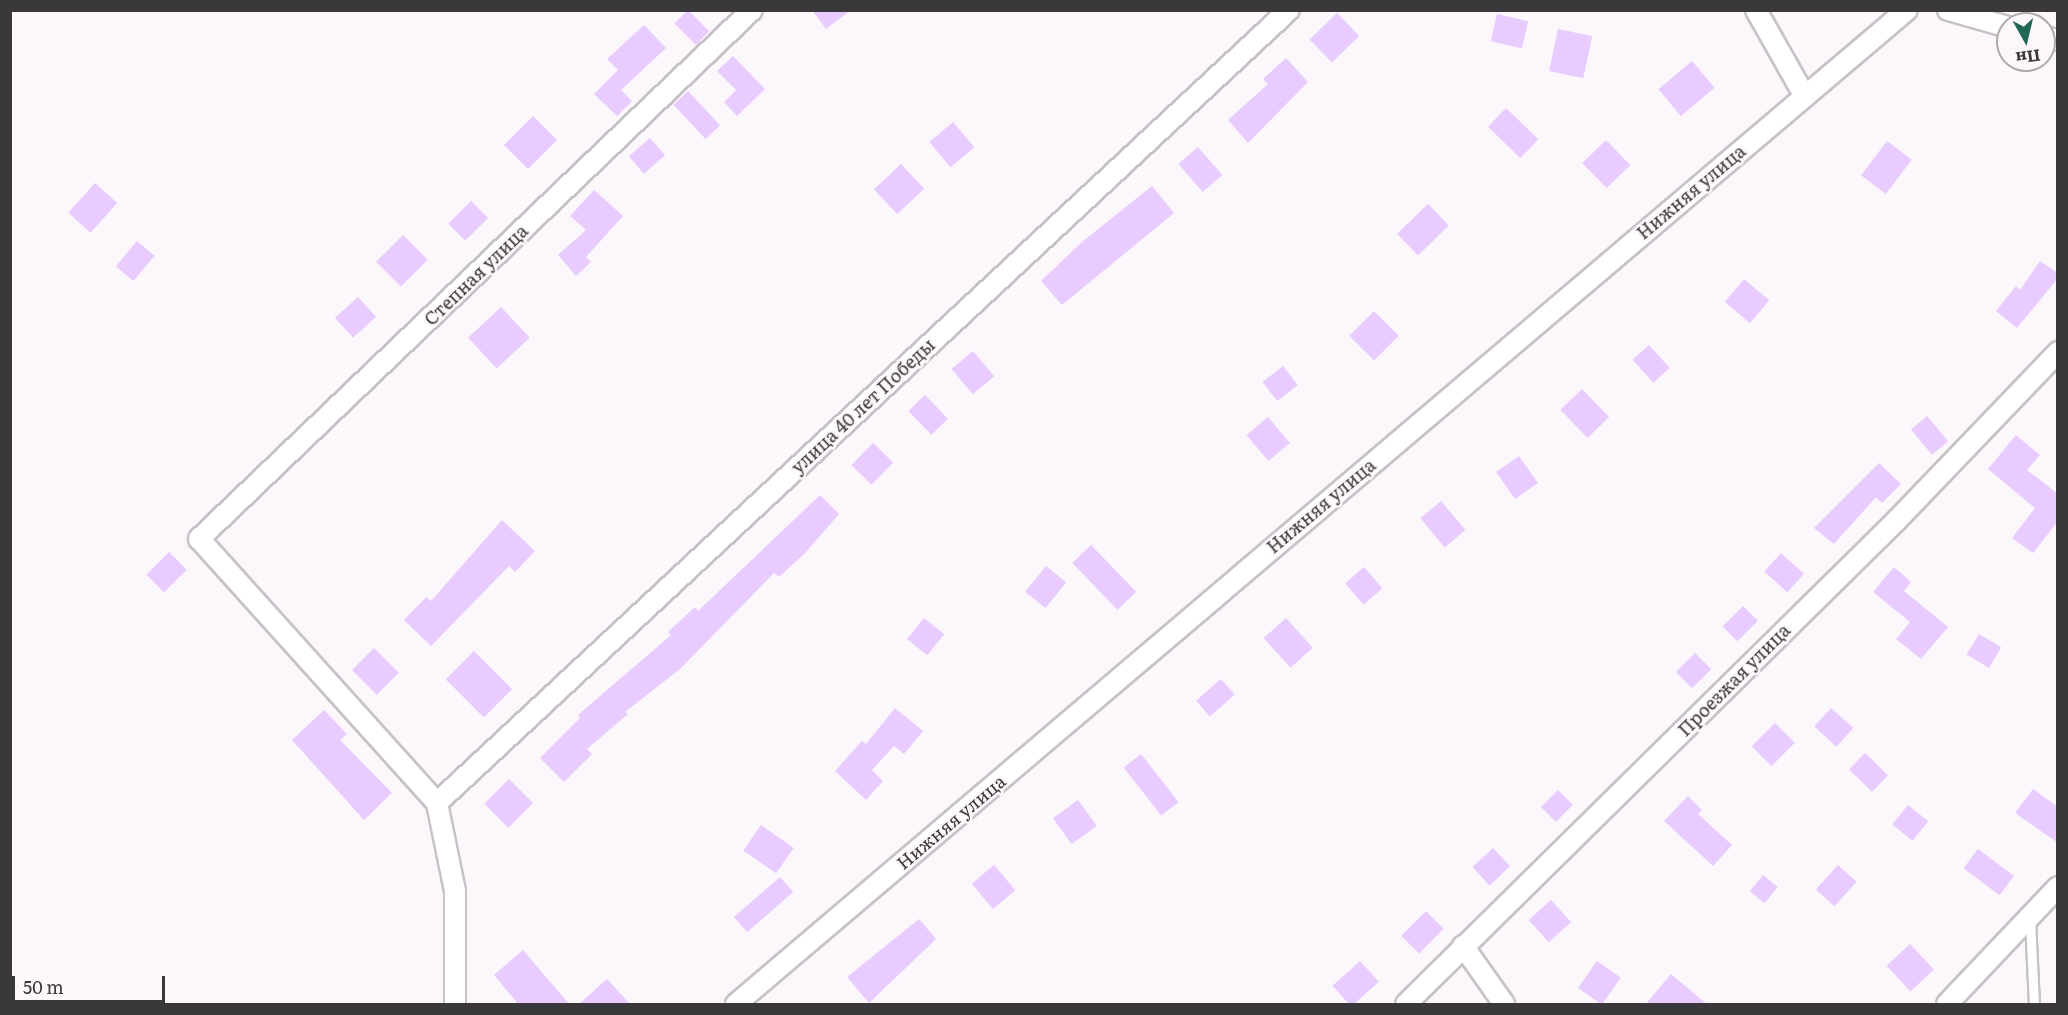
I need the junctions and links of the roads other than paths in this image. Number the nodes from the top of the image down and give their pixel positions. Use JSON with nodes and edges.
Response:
{"nodes":[{"id":1,"x":752,"y":10,"type":"edge"},
{"id":2,"x":1289,"y":10,"type":"edge"},
{"id":3,"x":1756,"y":10,"type":"edge"},
{"id":4,"x":1907,"y":10,"type":"edge"},
{"id":5,"x":1948,"y":10,"type":"edge"},
{"id":6,"x":1996,"y":24,"type":"edge"},
{"id":7,"x":1804,"y":95,"type":"junction"},
{"id":8,"x":2058,"y":352,"type":"edge"},
{"id":9,"x":437,"y":803,"type":"junction"},
{"id":10,"x":2058,"y":887,"type":"edge"},
{"id":11,"x":2030,"y":916,"type":"junction"},
{"id":12,"x":1463,"y":946,"type":"junction"},
{"id":13,"x":455,"y":1005,"type":"edge"},
{"id":14,"x":736,"y":1005,"type":"edge"},
{"id":15,"x":1406,"y":1005,"type":"edge"},
{"id":16,"x":1504,"y":1005,"type":"edge"},
{"id":17,"x":1947,"y":1005,"type":"edge"},
{"id":18,"x":2034,"y":1005,"type":"edge"}],
"edges":[{"from":1,"to":9,"type":"street","name":"Степная улица"},
{"from":2,"to":9,"type":"street","name":"улица 40 лет Победы"},
{"from":3,"to":7,"type":"street"},
{"from":4,"to":7,"type":"street","name":"Нижняя улица"},
{"from":5,"to":6,"type":"street"},
{"from":7,"to":14,"type":"street","name":"Нижняя улица"},
{"from":8,"to":12,"type":"street","name":"Проезжая улица"},
{"from":9,"to":13,"type":"street"},
{"from":10,"to":11,"type":"street"},
{"from":11,"to":17,"type":"street"},
{"from":11,"to":18,"type":"lane"},
{"from":12,"to":15,"type":"street","name":"Проезжая улица"},
{"from":12,"to":16,"type":"street"}]}
